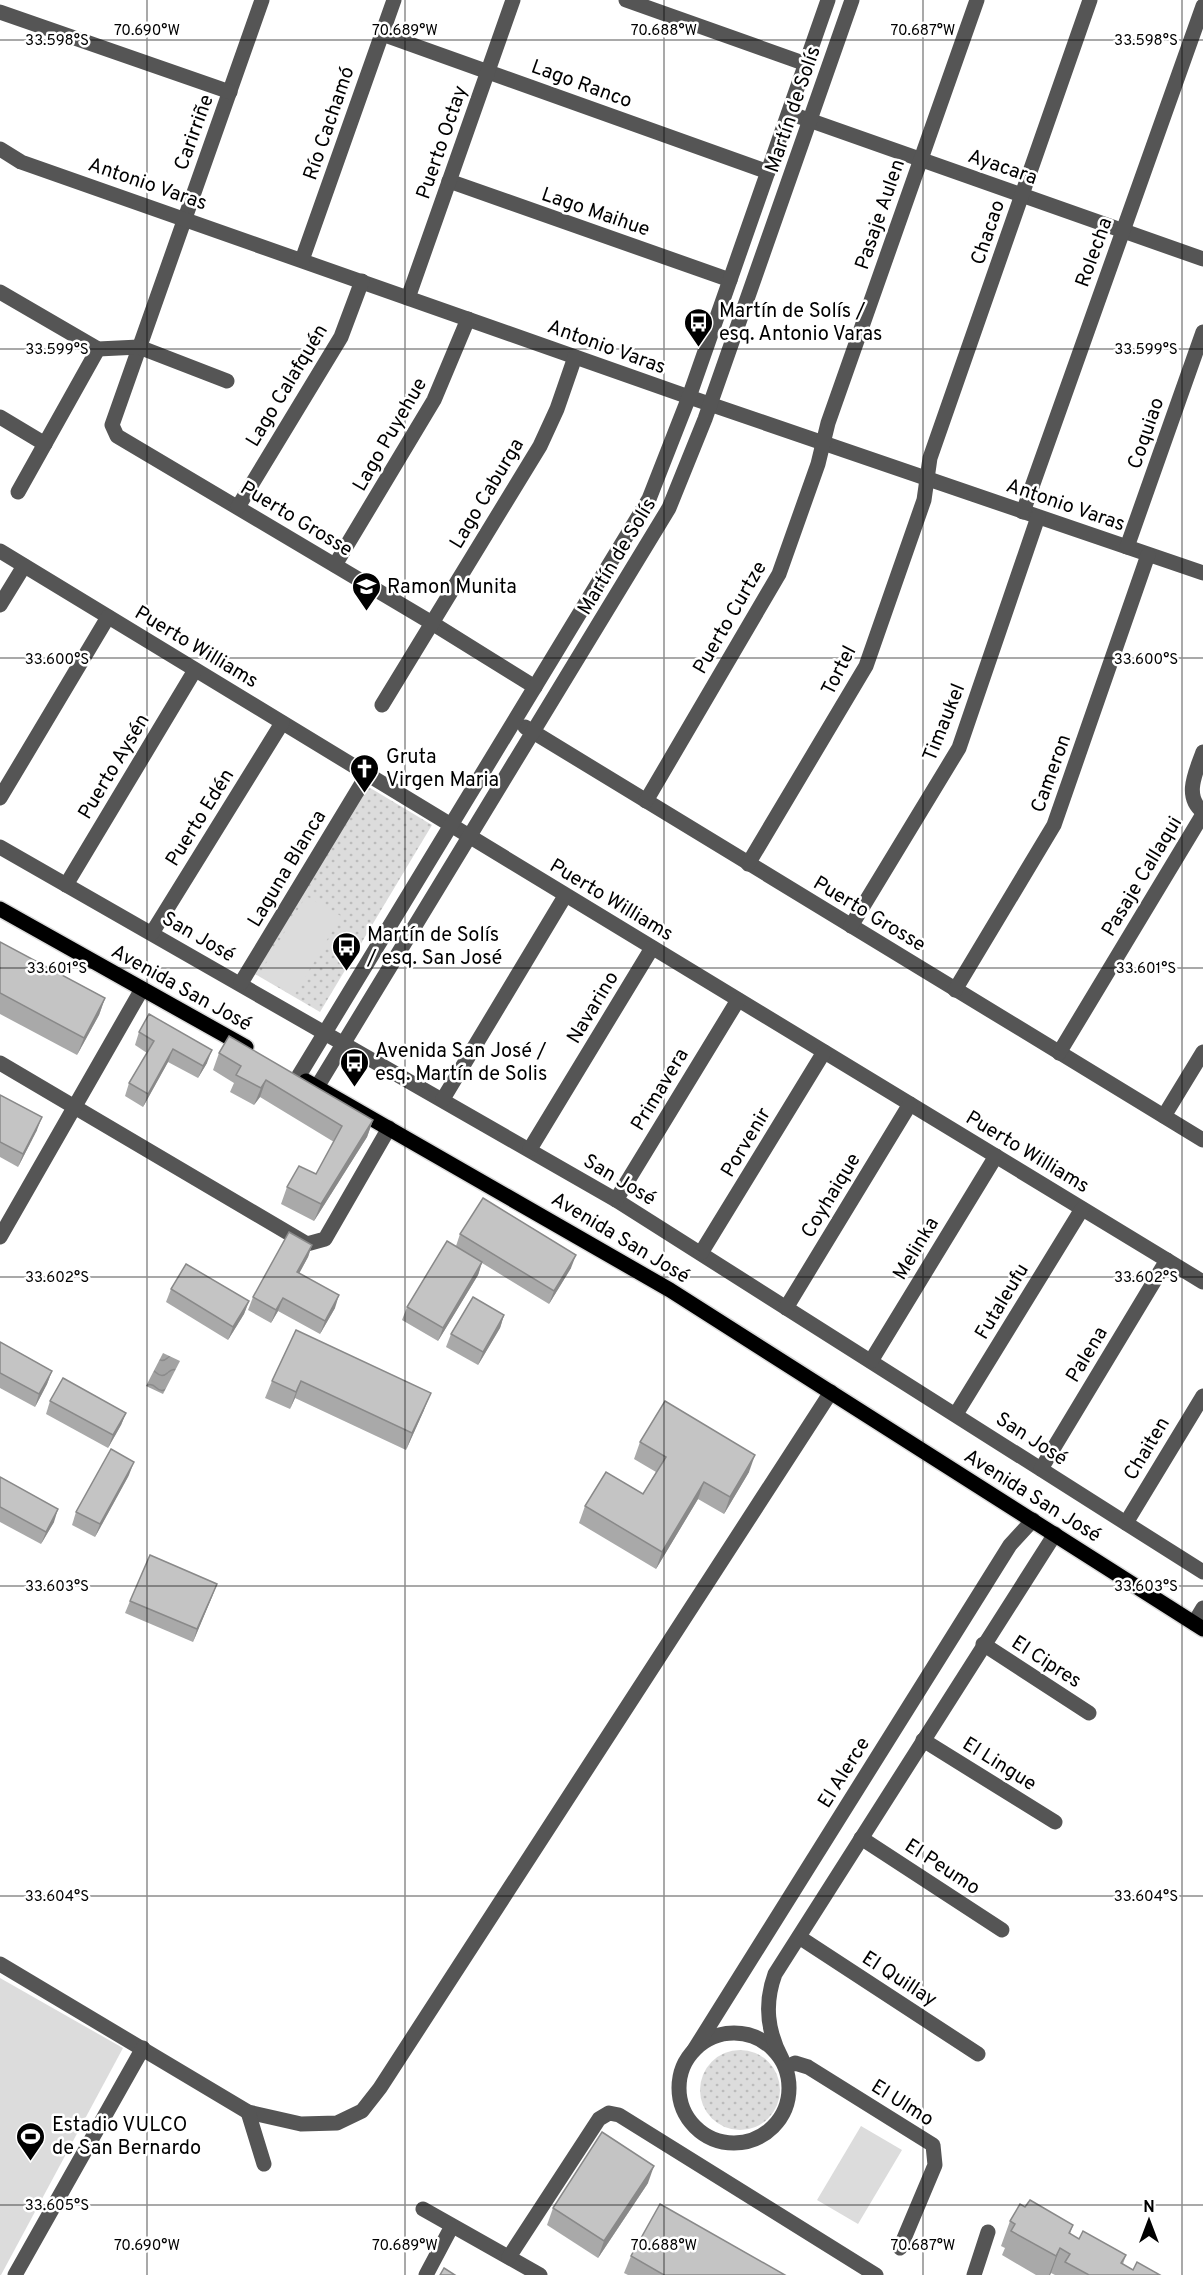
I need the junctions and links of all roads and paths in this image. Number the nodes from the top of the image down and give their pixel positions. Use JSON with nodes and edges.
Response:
{"nodes":[{"id":1,"x":262,"y":0,"type":"edge"},
{"id":2,"x":394,"y":0,"type":"edge"},
{"id":3,"x":513,"y":0,"type":"edge"},
{"id":4,"x":626,"y":0,"type":"edge"},
{"id":5,"x":828,"y":0,"type":"edge"},
{"id":6,"x":852,"y":0,"type":"edge"},
{"id":7,"x":977,"y":0,"type":"edge"},
{"id":8,"x":1090,"y":0,"type":"edge"},
{"id":9,"x":1203,"y":6,"type":"edge"},
{"id":10,"x":0,"y":12,"type":"edge"},
{"id":11,"x":382,"y":34,"type":"junction"},
{"id":12,"x":806,"y":64,"type":"junction"},
{"id":13,"x":488,"y":72,"type":"junction"},
{"id":14,"x":230,"y":92,"type":"junction"},
{"id":15,"x":789,"y":113,"type":"junction"},
{"id":16,"x":810,"y":120,"type":"junction"},
{"id":17,"x":0,"y":149,"type":"edge"},
{"id":18,"x":921,"y":160,"type":"junction"},
{"id":19,"x":768,"y":172,"type":"junction"},
{"id":20,"x":449,"y":181,"type":"junction"},
{"id":21,"x":1022,"y":195,"type":"junction"},
{"id":22,"x":185,"y":218,"type":"junction"},
{"id":23,"x":1123,"y":231,"type":"junction"},
{"id":24,"x":1203,"y":259,"type":"edge"},
{"id":25,"x":302,"y":260,"type":"junction"},
{"id":26,"x":730,"y":280,"type":"junction"},
{"id":27,"x":362,"y":281,"type":"junction"},
{"id":28,"x":0,"y":292,"type":"edge"},
{"id":29,"x":408,"y":298,"type":"junction"},
{"id":30,"x":468,"y":319,"type":"junction"},
{"id":31,"x":1203,"y":332,"type":"edge"},
{"id":32,"x":140,"y":347,"type":"junction"},
{"id":33,"x":98,"y":349,"type":"junction"},
{"id":34,"x":575,"y":357,"type":"junction"},
{"id":35,"x":227,"y":381,"type":"dead end"},
{"id":36,"x":689,"y":397,"type":"junction"},
{"id":37,"x":710,"y":404,"type":"junction"},
{"id":38,"x":0,"y":417,"type":"edge"},
{"id":39,"x":823,"y":443,"type":"junction"},
{"id":40,"x":45,"y":444,"type":"junction"},
{"id":41,"x":927,"y":479,"type":"junction"},
{"id":42,"x":18,"y":492,"type":"dead end"},
{"id":43,"x":238,"y":507,"type":"junction"},
{"id":44,"x":1030,"y":514,"type":"junction"},
{"id":45,"x":1127,"y":548,"type":"junction"},
{"id":46,"x":0,"y":551,"type":"edge"},
{"id":47,"x":1148,"y":555,"type":"junction"},
{"id":48,"x":335,"y":565,"type":"junction"},
{"id":49,"x":24,"y":566,"type":"junction"},
{"id":50,"x":1203,"y":573,"type":"edge"},
{"id":51,"x":0,"y":605,"type":"edge"},
{"id":52,"x":108,"y":617,"type":"junction"},
{"id":53,"x":432,"y":623,"type":"junction"},
{"id":54,"x":195,"y":670,"type":"junction"},
{"id":55,"x":535,"y":687,"type":"junction"},
{"id":56,"x":382,"y":705,"type":"dead end"},
{"id":57,"x":514,"y":721,"type":"junction"},
{"id":58,"x":282,"y":723,"type":"junction"},
{"id":59,"x":534,"y":732,"type":"junction"},
{"id":60,"x":1203,"y":752,"type":"edge"},
{"id":61,"x":368,"y":775,"type":"junction"},
{"id":62,"x":0,"y":798,"type":"edge"},
{"id":63,"x":646,"y":801,"type":"junction"},
{"id":64,"x":1203,"y":813,"type":"edge"},
{"id":65,"x":451,"y":826,"type":"junction"},
{"id":66,"x":469,"y":837,"type":"junction"},
{"id":67,"x":0,"y":847,"type":"edge"},
{"id":68,"x":748,"y":864,"type":"junction"},
{"id":69,"x":66,"y":885,"type":"junction"},
{"id":70,"x":566,"y":896,"type":"junction"},
{"id":71,"x":0,"y":909,"type":"edge"},
{"id":72,"x":851,"y":926,"type":"junction"},
{"id":73,"x":152,"y":933,"type":"junction"},
{"id":74,"x":652,"y":948,"type":"junction"},
{"id":75,"x":241,"y":984,"type":"junction"},
{"id":76,"x":142,"y":989,"type":"junction"},
{"id":77,"x":956,"y":990,"type":"junction"},
{"id":78,"x":738,"y":1000,"type":"junction"},
{"id":79,"x":326,"y":1032,"type":"junction"},
{"id":80,"x":345,"y":1042,"type":"junction"},
{"id":81,"x":824,"y":1052,"type":"junction"},
{"id":82,"x":1203,"y":1052,"type":"edge"},
{"id":83,"x":256,"y":1053,"type":"edge"},
{"id":84,"x":1059,"y":1053,"type":"junction"},
{"id":85,"x":0,"y":1063,"type":"edge"},
{"id":86,"x":293,"y":1074,"type":"joint"},
{"id":87,"x":317,"y":1087,"type":"junction"},
{"id":88,"x":442,"y":1099,"type":"junction"},
{"id":89,"x":910,"y":1104,"type":"junction"},
{"id":90,"x":75,"y":1107,"type":"junction"},
{"id":91,"x":1164,"y":1116,"type":"junction"},
{"id":92,"x":389,"y":1128,"type":"junction"},
{"id":93,"x":1203,"y":1140,"type":"edge"},
{"id":94,"x":530,"y":1149,"type":"junction"},
{"id":95,"x":996,"y":1156,"type":"junction"},
{"id":96,"x":616,"y":1200,"type":"junction"},
{"id":97,"x":1082,"y":1209,"type":"junction"},
{"id":98,"x":0,"y":1237,"type":"edge"},
{"id":99,"x":701,"y":1254,"type":"junction"},
{"id":100,"x":1167,"y":1260,"type":"junction"},
{"id":101,"x":1203,"y":1282,"type":"edge"},
{"id":102,"x":786,"y":1308,"type":"junction"},
{"id":103,"x":871,"y":1361,"type":"junction"},
{"id":104,"x":831,"y":1392,"type":"junction"},
{"id":105,"x":1203,"y":1396,"type":"edge"},
{"id":106,"x":956,"y":1414,"type":"junction"},
{"id":107,"x":1041,"y":1469,"type":"junction"},
{"id":108,"x":1033,"y":1520,"type":"junction"},
{"id":109,"x":1126,"y":1523,"type":"junction"},
{"id":110,"x":1054,"y":1534,"type":"junction"},
{"id":111,"x":1203,"y":1572,"type":"edge"},
{"id":112,"x":1203,"y":1608,"type":"edge"},
{"id":113,"x":1199,"y":1626,"type":"edge"},
{"id":114,"x":983,"y":1644,"type":"junction"},
{"id":115,"x":1089,"y":1713,"type":"dead end"},
{"id":116,"x":922,"y":1740,"type":"junction"},
{"id":117,"x":1055,"y":1822,"type":"dead end"},
{"id":118,"x":861,"y":1838,"type":"junction"},
{"id":119,"x":1002,"y":1930,"type":"dead end"},
{"id":120,"x":799,"y":1937,"type":"junction"},
{"id":121,"x":0,"y":1964,"type":"edge"},
{"id":122,"x":142,"y":2048,"type":"junction"},
{"id":123,"x":694,"y":2049,"type":"junction"},
{"id":124,"x":978,"y":2054,"type":"dead end"},
{"id":125,"x":784,"y":2063,"type":"junction"},
{"id":126,"x":248,"y":2112,"type":"junction"},
{"id":127,"x":264,"y":2164,"type":"dead end"},
{"id":128,"x":423,"y":2209,"type":"dead end"},
{"id":129,"x":452,"y":2226,"type":"junction"},
{"id":130,"x":988,"y":2232,"type":"dead end"},
{"id":131,"x":900,"y":2248,"type":"dead end"},
{"id":132,"x":509,"y":2257,"type":"junction"},
{"id":133,"x":15,"y":2275,"type":"edge"},
{"id":134,"x":426,"y":2275,"type":"edge"},
{"id":135,"x":540,"y":2275,"type":"edge"},
{"id":136,"x":876,"y":2275,"type":"edge"},
{"id":137,"x":974,"y":2275,"type":"edge"}],
"edges":[{"from":1,"to":14,"type":"street","name":"Carirriñe"},
{"from":2,"to":11,"type":"street","name":"Río Cachamó"},
{"from":3,"to":13,"type":"street","name":"Puerto Octay"},
{"from":4,"to":12,"type":"street"},
{"from":5,"to":12,"type":"street","name":"Martín de Solís"},
{"from":6,"to":16,"type":"street","name":"Martín de Solís"},
{"from":7,"to":18,"type":"street","name":"Pasaje Aulen"},
{"from":8,"to":21,"type":"street","name":"Chacao"},
{"from":9,"to":23,"type":"street","name":"Rolecha"},
{"from":10,"to":14,"type":"street"},
{"from":11,"to":13,"type":"street","name":"Lago Ranco"},
{"from":11,"to":25,"type":"street","name":"Río Cachamó"},
{"from":12,"to":15,"type":"street","name":"Martín de Solís"},
{"from":13,"to":19,"type":"street","name":"Lago Ranco"},
{"from":13,"to":20,"type":"street","name":"Puerto Octay"},
{"from":14,"to":22,"type":"street","name":"Carirriñe"},
{"from":15,"to":16,"type":"street","name":"Ayacara"},
{"from":15,"to":19,"type":"street","name":"Martín de Solís"},
{"from":16,"to":18,"type":"street","name":"Ayacara"},
{"from":16,"to":37,"type":"street","name":"Martín de Solís"},
{"from":17,"to":22,"type":"street","name":"Antonio Varas"},
{"from":18,"to":21,"type":"street","name":"Ayacara"},
{"from":18,"to":39,"type":"street","name":"Pasaje Aulen"},
{"from":19,"to":26,"type":"street","name":"Martín de Solís"},
{"from":20,"to":26,"type":"street","name":"Lago Maihue"},
{"from":20,"to":29,"type":"street","name":"Puerto Octay"},
{"from":21,"to":23,"type":"street","name":"Ayacara"},
{"from":21,"to":41,"type":"street","name":"Chacao"},
{"from":22,"to":25,"type":"street","name":"Antonio Varas"},
{"from":22,"to":32,"type":"street","name":"Carirriñe"},
{"from":23,"to":24,"type":"street","name":"Ayacara"},
{"from":23,"to":44,"type":"street","name":"Rolecha"},
{"from":25,"to":27,"type":"street","name":"Antonio Varas"},
{"from":26,"to":36,"type":"street","name":"Martín de Solís"},
{"from":27,"to":29,"type":"street","name":"Antonio Varas"},
{"from":27,"to":43,"type":"street","name":"Lago Calafquén"},
{"from":28,"to":33,"type":"street"},
{"from":29,"to":30,"type":"street","name":"Antonio Varas"},
{"from":30,"to":34,"type":"street","name":"Antonio Varas"},
{"from":30,"to":48,"type":"street","name":"Lago Puyehue"},
{"from":31,"to":45,"type":"street","name":"Coquiao"},
{"from":32,"to":33,"type":"street"},
{"from":32,"to":35,"type":"street"},
{"from":32,"to":43,"type":"street","name":"Puerto Grosse"},
{"from":33,"to":40,"type":"street"},
{"from":34,"to":36,"type":"street","name":"Antonio Varas"},
{"from":34,"to":53,"type":"street","name":"Lago Caburga"},
{"from":36,"to":37,"type":"street","name":"Antonio Varas"},
{"from":36,"to":55,"type":"street","name":"Martín de Solís"},
{"from":37,"to":39,"type":"street","name":"Antonio Varas"},
{"from":37,"to":59,"type":"street","name":"Martín de Solís"},
{"from":38,"to":40,"type":"street"},
{"from":39,"to":41,"type":"street","name":"Antonio Varas"},
{"from":39,"to":63,"type":"street","name":"Puerto Curtze"},
{"from":40,"to":42,"type":"street"},
{"from":41,"to":44,"type":"street","name":"Antonio Varas"},
{"from":41,"to":68,"type":"street","name":"Tortel"},
{"from":43,"to":48,"type":"street","name":"Puerto Grosse"},
{"from":44,"to":45,"type":"street","name":"Antonio Varas"},
{"from":44,"to":72,"type":"street","name":"Timaukel"},
{"from":45,"to":47,"type":"street","name":"Antonio Varas"},
{"from":46,"to":49,"type":"street","name":"Puerto Williams"},
{"from":47,"to":50,"type":"street","name":"Antonio Varas"},
{"from":47,"to":77,"type":"street","name":"Cameron"},
{"from":48,"to":53,"type":"street","name":"Puerto Grosse"},
{"from":49,"to":51,"type":"street"},
{"from":49,"to":52,"type":"street","name":"Puerto Williams"},
{"from":52,"to":54,"type":"street","name":"Puerto Williams"},
{"from":52,"to":62,"type":"street"},
{"from":53,"to":55,"type":"street","name":"Puerto Grosse"},
{"from":53,"to":56,"type":"street","name":"Lago Caburga"},
{"from":54,"to":58,"type":"street","name":"Puerto Williams"},
{"from":54,"to":69,"type":"street","name":"Puerto Aysén"},
{"from":55,"to":57,"type":"street","name":"Martín de Solís"},
{"from":57,"to":59,"type":"street","name":"Puerto Grosse"},
{"from":57,"to":65,"type":"street","name":"Martín de Solís"},
{"from":58,"to":61,"type":"street","name":"Puerto Williams"},
{"from":58,"to":73,"type":"street","name":"Puerto Edén"},
{"from":59,"to":63,"type":"street","name":"Puerto Grosse"},
{"from":59,"to":66,"type":"street","name":"Martín de Solís"},
{"from":60,"to":64,"type":"street","name":"Pasaje Callaqui"},
{"from":61,"to":65,"type":"street","name":"Puerto Williams"},
{"from":61,"to":75,"type":"street","name":"Laguna Blanca"},
{"from":63,"to":68,"type":"street","name":"Puerto Grosse"},
{"from":64,"to":84,"type":"street","name":"Pasaje Callaqui"},
{"from":65,"to":66,"type":"street","name":"Puerto Williams"},
{"from":65,"to":79,"type":"street","name":"Martín de Solís"},
{"from":66,"to":70,"type":"street","name":"Puerto Williams"},
{"from":66,"to":80,"type":"street","name":"Martín de Solís"},
{"from":67,"to":69,"type":"street","name":"San José"},
{"from":68,"to":72,"type":"street","name":"Puerto Grosse"},
{"from":69,"to":73,"type":"street","name":"San José"},
{"from":70,"to":74,"type":"street","name":"Puerto Williams"},
{"from":70,"to":88,"type":"street"},
{"from":71,"to":76,"type":"main road","name":"Avenida San José"},
{"from":72,"to":77,"type":"street","name":"Puerto Grosse"},
{"from":73,"to":75,"type":"street","name":"San José"},
{"from":74,"to":78,"type":"street","name":"Puerto Williams"},
{"from":74,"to":94,"type":"street","name":"Navarino"},
{"from":75,"to":79,"type":"street","name":"San José"},
{"from":76,"to":83,"type":"main road","name":"Avenida San José"},
{"from":76,"to":90,"type":"street"},
{"from":77,"to":84,"type":"street","name":"Puerto Grosse"},
{"from":78,"to":81,"type":"street","name":"Puerto Williams"},
{"from":78,"to":96,"type":"street","name":"Primavera"},
{"from":79,"to":80,"type":"street","name":"San José"},
{"from":79,"to":86,"type":"street","name":"Martín de Solís"},
{"from":80,"to":87,"type":"street","name":"Martín de Solís"},
{"from":80,"to":88,"type":"street","name":"San José"},
{"from":81,"to":89,"type":"street","name":"Puerto Williams"},
{"from":81,"to":99,"type":"street","name":"Porvenir"},
{"from":82,"to":91,"type":"street"},
{"from":84,"to":91,"type":"street","name":"Puerto Grosse"},
{"from":85,"to":90,"type":"street"},
{"from":86,"to":87,"type":"main road","name":"Avenida San José"},
{"from":87,"to":92,"type":"main road","name":"Avenida San José"},
{"from":88,"to":94,"type":"street","name":"San José"},
{"from":89,"to":95,"type":"street","name":"Puerto Williams"},
{"from":89,"to":102,"type":"street","name":"Coyhaique"},
{"from":90,"to":92,"type":"street"},
{"from":90,"to":98,"type":"street"},
{"from":91,"to":93,"type":"street","name":"Puerto Grosse"},
{"from":92,"to":104,"type":"main road","name":"Avenida San José"},
{"from":94,"to":96,"type":"street","name":"San José"},
{"from":95,"to":97,"type":"street","name":"Puerto Williams"},
{"from":95,"to":103,"type":"street","name":"Melinka"},
{"from":96,"to":99,"type":"street","name":"San José"},
{"from":97,"to":100,"type":"street","name":"Puerto Williams"},
{"from":97,"to":106,"type":"street","name":"Futaleufu"},
{"from":99,"to":102,"type":"street","name":"San José"},
{"from":100,"to":101,"type":"street","name":"Puerto Williams"},
{"from":100,"to":107,"type":"street","name":"Palena"},
{"from":102,"to":103,"type":"street","name":"San José"},
{"from":103,"to":106,"type":"street","name":"San José"},
{"from":104,"to":108,"type":"main road","name":"Avenida San José"},
{"from":104,"to":126,"type":"street"},
{"from":105,"to":109,"type":"street","name":"Chaiten"},
{"from":106,"to":107,"type":"street","name":"San José"},
{"from":107,"to":109,"type":"street","name":"San José"},
{"from":108,"to":110,"type":"main road","name":"Avenida San José"},
{"from":108,"to":123,"type":"street","name":"El Alerce"},
{"from":109,"to":111,"type":"street","name":"San José"},
{"from":110,"to":113,"type":"main road","name":"Avenida San José"},
{"from":110,"to":114,"type":"street","name":"El Alerce"},
{"from":112,"to":113,"type":"street"},
{"from":114,"to":115,"type":"street","name":"El Cipres"},
{"from":114,"to":116,"type":"street","name":"El Alerce"},
{"from":116,"to":117,"type":"street","name":"El Lingue"},
{"from":116,"to":118,"type":"street","name":"El Alerce"},
{"from":118,"to":119,"type":"street","name":"El Peumo"},
{"from":118,"to":120,"type":"street","name":"El Alerce"},
{"from":120,"to":124,"type":"street","name":"El Quillay"},
{"from":120,"to":125,"type":"street","name":"El Alerce"},
{"from":121,"to":122,"type":"street"},
{"from":122,"to":126,"type":"street"},
{"from":122,"to":133,"type":"street"},
{"from":123,"to":125,"type":"street"},
{"from":123,"to":125,"type":"street","name":"El Alerce"},
{"from":125,"to":131,"type":"street","name":"El Ulmo"},
{"from":126,"to":127,"type":"street"},
{"from":128,"to":129,"type":"street"},
{"from":129,"to":132,"type":"street"},
{"from":129,"to":134,"type":"street"},
{"from":130,"to":137,"type":"street"},
{"from":132,"to":135,"type":"street"},
{"from":132,"to":136,"type":"street"}]}
